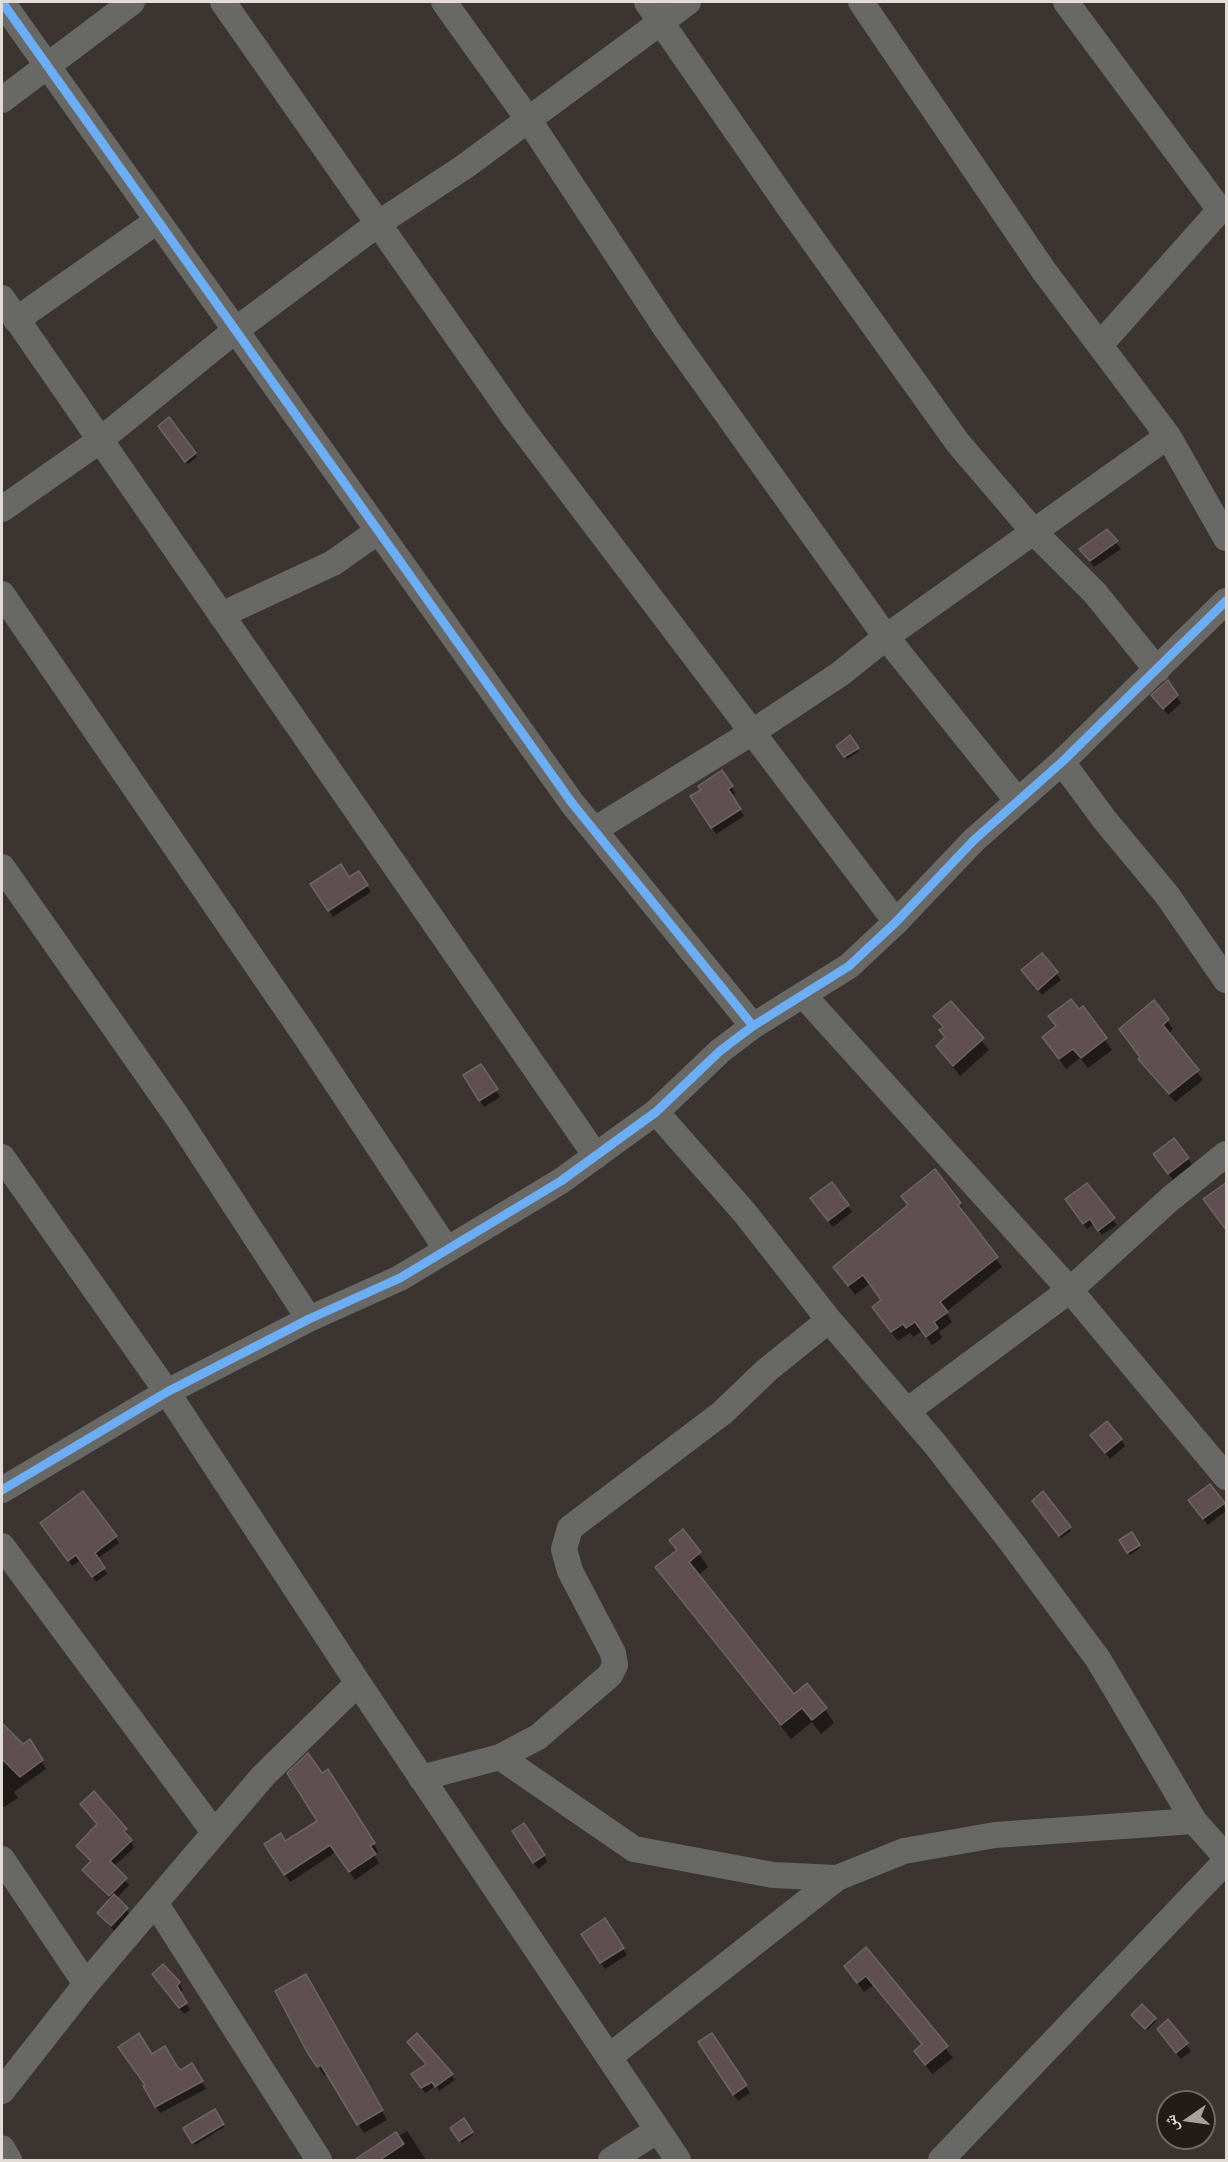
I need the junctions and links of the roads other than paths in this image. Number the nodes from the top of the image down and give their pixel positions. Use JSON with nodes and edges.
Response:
{"nodes":[{"id":1,"x":2,"y":2,"type":"edge"},
{"id":2,"x":132,"y":2,"type":"edge"},
{"id":3,"x":223,"y":2,"type":"edge"},
{"id":4,"x":444,"y":2,"type":"edge"},
{"id":5,"x":688,"y":2,"type":"edge"},
{"id":6,"x":861,"y":2,"type":"edge"},
{"id":7,"x":1066,"y":2,"type":"edge"},
{"id":8,"x":654,"y":11,"type":"edge"},
{"id":9,"x":46,"y":65,"type":"junction"},
{"id":10,"x":2,"y":100,"type":"edge"},
{"id":11,"x":528,"y":119,"type":"junction"},
{"id":12,"x":1224,"y":214,"type":"edge"},
{"id":13,"x":157,"y":221,"type":"junction"},
{"id":14,"x":380,"y":223,"type":"junction"},
{"id":15,"x":2,"y":298,"type":"edge"},
{"id":16,"x":16,"y":320,"type":"junction"},
{"id":17,"x":237,"y":329,"type":"junction"},
{"id":18,"x":1100,"y":345,"type":"junction"},
{"id":19,"x":1168,"y":436,"type":"junction"},
{"id":20,"x":99,"y":441,"type":"junction"},
{"id":21,"x":2,"y":509,"type":"edge"},
{"id":22,"x":377,"y":532,"type":"junction"},
{"id":23,"x":1034,"y":532,"type":"junction"},
{"id":24,"x":1227,"y":538,"type":"edge"},
{"id":25,"x":2,"y":594,"type":"edge"},
{"id":26,"x":1227,"y":601,"type":"edge"},
{"id":27,"x":221,"y":615,"type":"junction"},
{"id":28,"x":886,"y":637,"type":"junction"},
{"id":29,"x":1156,"y":670,"type":"junction"},
{"id":30,"x":751,"y":733,"type":"junction"},
{"id":31,"x":1062,"y":762,"type":"junction"},
{"id":32,"x":1017,"y":800,"type":"junction"},
{"id":33,"x":594,"y":830,"type":"junction"},
{"id":34,"x":2,"y":867,"type":"edge"},
{"id":35,"x":896,"y":922,"type":"junction"},
{"id":36,"x":1227,"y":980,"type":"edge"},
{"id":37,"x":804,"y":996,"type":"junction"},
{"id":38,"x":753,"y":1026,"type":"junction"},
{"id":39,"x":656,"y":1112,"type":"junction"},
{"id":40,"x":1227,"y":1154,"type":"edge"},
{"id":41,"x":596,"y":1156,"type":"junction"},
{"id":42,"x":2,"y":1157,"type":"edge"},
{"id":43,"x":447,"y":1250,"type":"junction"},
{"id":44,"x":1070,"y":1290,"type":"junction"},
{"id":45,"x":309,"y":1319,"type":"junction"},
{"id":46,"x":829,"y":1320,"type":"junction"},
{"id":47,"x":167,"y":1392,"type":"junction"},
{"id":48,"x":907,"y":1411,"type":"junction"},
{"id":49,"x":1227,"y":1477,"type":"edge"},
{"id":50,"x":2,"y":1490,"type":"edge"},
{"id":51,"x":2,"y":1546,"type":"edge"},
{"id":52,"x":358,"y":1683,"type":"junction"},
{"id":53,"x":500,"y":1757,"type":"junction"},
{"id":54,"x":421,"y":1778,"type":"junction"},
{"id":55,"x":1194,"y":1821,"type":"junction"},
{"id":56,"x":214,"y":1832,"type":"junction"},
{"id":57,"x":2,"y":1859,"type":"edge"},
{"id":58,"x":1227,"y":1859,"type":"edge"},
{"id":59,"x":837,"y":1878,"type":"junction"},
{"id":60,"x":156,"y":1904,"type":"junction"},
{"id":61,"x":86,"y":1984,"type":"junction"},
{"id":62,"x":609,"y":2057,"type":"junction"},
{"id":63,"x":2,"y":2091,"type":"edge"},
{"id":64,"x":658,"y":2130,"type":"junction"},
{"id":65,"x":2,"y":2148,"type":"edge"},
{"id":66,"x":9,"y":2160,"type":"edge"},
{"id":67,"x":318,"y":2160,"type":"edge"},
{"id":68,"x":611,"y":2160,"type":"edge"},
{"id":69,"x":678,"y":2160,"type":"edge"},
{"id":70,"x":941,"y":2160,"type":"edge"}],
"edges":[{"from":1,"to":9,"type":"street"},
{"from":2,"to":9,"type":"street"},
{"from":3,"to":14,"type":"street"},
{"from":4,"to":11,"type":"street"},
{"from":5,"to":8,"type":"street"},
{"from":6,"to":18,"type":"street"},
{"from":7,"to":12,"type":"street"},
{"from":8,"to":11,"type":"street"},
{"from":8,"to":23,"type":"street"},
{"from":9,"to":10,"type":"street"},
{"from":9,"to":13,"type":"street"},
{"from":11,"to":14,"type":"street"},
{"from":11,"to":28,"type":"street"},
{"from":12,"to":18,"type":"street"},
{"from":13,"to":16,"type":"street"},
{"from":13,"to":17,"type":"street"},
{"from":14,"to":17,"type":"street"},
{"from":14,"to":30,"type":"street"},
{"from":15,"to":16,"type":"street"},
{"from":16,"to":20,"type":"street"},
{"from":17,"to":20,"type":"street"},
{"from":17,"to":22,"type":"street"},
{"from":18,"to":19,"type":"street"},
{"from":19,"to":23,"type":"street"},
{"from":19,"to":24,"type":"street"},
{"from":20,"to":21,"type":"street"},
{"from":20,"to":27,"type":"street"},
{"from":22,"to":27,"type":"street"},
{"from":22,"to":33,"type":"street"},
{"from":23,"to":28,"type":"street"},
{"from":23,"to":29,"type":"street"},
{"from":25,"to":43,"type":"street"},
{"from":26,"to":29,"type":"street"},
{"from":27,"to":41,"type":"street"},
{"from":28,"to":30,"type":"street"},
{"from":28,"to":32,"type":"street"},
{"from":29,"to":31,"type":"street"},
{"from":30,"to":33,"type":"street"},
{"from":30,"to":35,"type":"street"},
{"from":31,"to":32,"type":"street"},
{"from":31,"to":36,"type":"street"},
{"from":32,"to":35,"type":"street"},
{"from":33,"to":38,"type":"street"},
{"from":34,"to":45,"type":"street"},
{"from":35,"to":37,"type":"street"},
{"from":37,"to":38,"type":"street"},
{"from":37,"to":44,"type":"street"},
{"from":38,"to":39,"type":"street"},
{"from":39,"to":41,"type":"street"},
{"from":39,"to":46,"type":"street"},
{"from":40,"to":44,"type":"street"},
{"from":41,"to":43,"type":"street"},
{"from":42,"to":47,"type":"street"},
{"from":43,"to":45,"type":"street"},
{"from":44,"to":48,"type":"street"},
{"from":44,"to":49,"type":"street"},
{"from":45,"to":47,"type":"street"},
{"from":46,"to":48,"type":"street"},
{"from":46,"to":53,"type":"street"},
{"from":47,"to":50,"type":"street"},
{"from":47,"to":52,"type":"street"},
{"from":48,"to":55,"type":"street"},
{"from":51,"to":56,"type":"street"},
{"from":52,"to":54,"type":"street"},
{"from":52,"to":56,"type":"street"},
{"from":53,"to":54,"type":"street"},
{"from":53,"to":59,"type":"street"},
{"from":54,"to":62,"type":"street"},
{"from":55,"to":58,"type":"street"},
{"from":55,"to":59,"type":"street"},
{"from":56,"to":60,"type":"street"},
{"from":57,"to":61,"type":"street"},
{"from":58,"to":70,"type":"street"},
{"from":59,"to":62,"type":"street"},
{"from":60,"to":61,"type":"street"},
{"from":60,"to":67,"type":"street"},
{"from":61,"to":63,"type":"street"},
{"from":62,"to":64,"type":"street"},
{"from":64,"to":68,"type":"street"},
{"from":64,"to":69,"type":"street"},
{"from":65,"to":66,"type":"street"}]}
